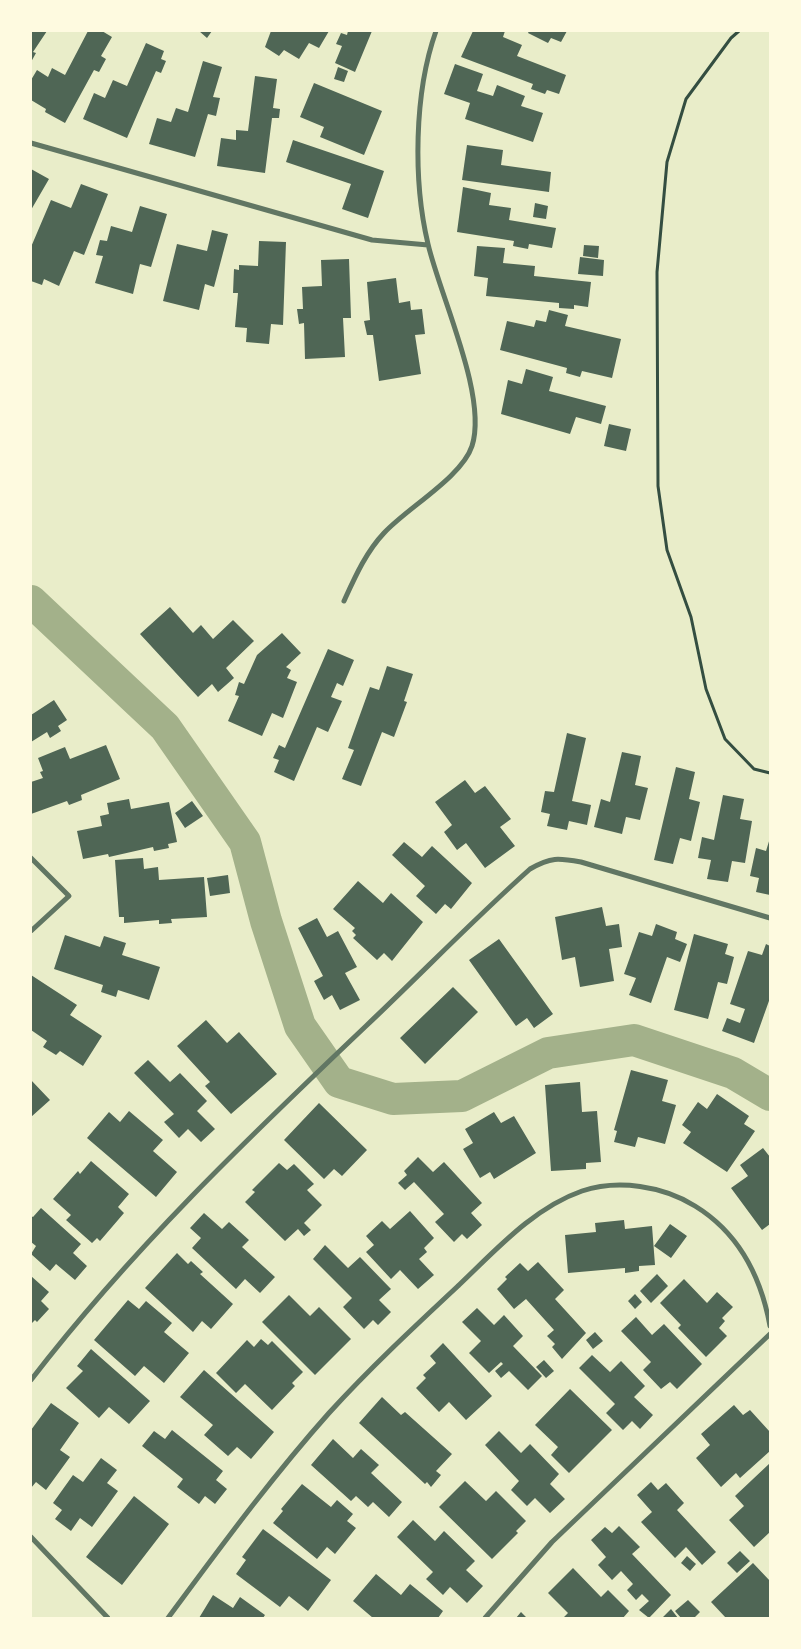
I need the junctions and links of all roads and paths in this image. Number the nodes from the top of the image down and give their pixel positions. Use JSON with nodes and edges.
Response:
{"nodes":[{"id":1,"x":436,"y":31,"type":"edge"},
{"id":2,"x":739,"y":31,"type":"edge"},
{"id":3,"x":31,"y":143,"type":"edge"},
{"id":4,"x":428,"y":245,"type":"junction"},
{"id":5,"x":344,"y":601,"type":"dead end"},
{"id":6,"x":770,"y":773,"type":"edge"},
{"id":7,"x":31,"y":858,"type":"edge"},
{"id":8,"x":770,"y":918,"type":"edge"},
{"id":9,"x":31,"y":931,"type":"edge"},
{"id":10,"x":770,"y":1326,"type":"edge"},
{"id":11,"x":770,"y":1334,"type":"edge"},
{"id":12,"x":31,"y":1380,"type":"edge"},
{"id":13,"x":31,"y":1537,"type":"edge"},
{"id":14,"x":108,"y":1618,"type":"edge"},
{"id":15,"x":168,"y":1618,"type":"edge"},
{"id":16,"x":485,"y":1618,"type":"edge"}],
"edges":[{"from":1,"to":4,"type":"street"},
{"from":2,"to":6,"type":"path"},
{"from":3,"to":4,"type":"street"},
{"from":4,"to":5,"type":"street"},
{"from":7,"to":9,"type":"street"},
{"from":8,"to":12,"type":"street"},
{"from":10,"to":15,"type":"street"},
{"from":11,"to":16,"type":"street"},
{"from":13,"to":14,"type":"street"}]}
